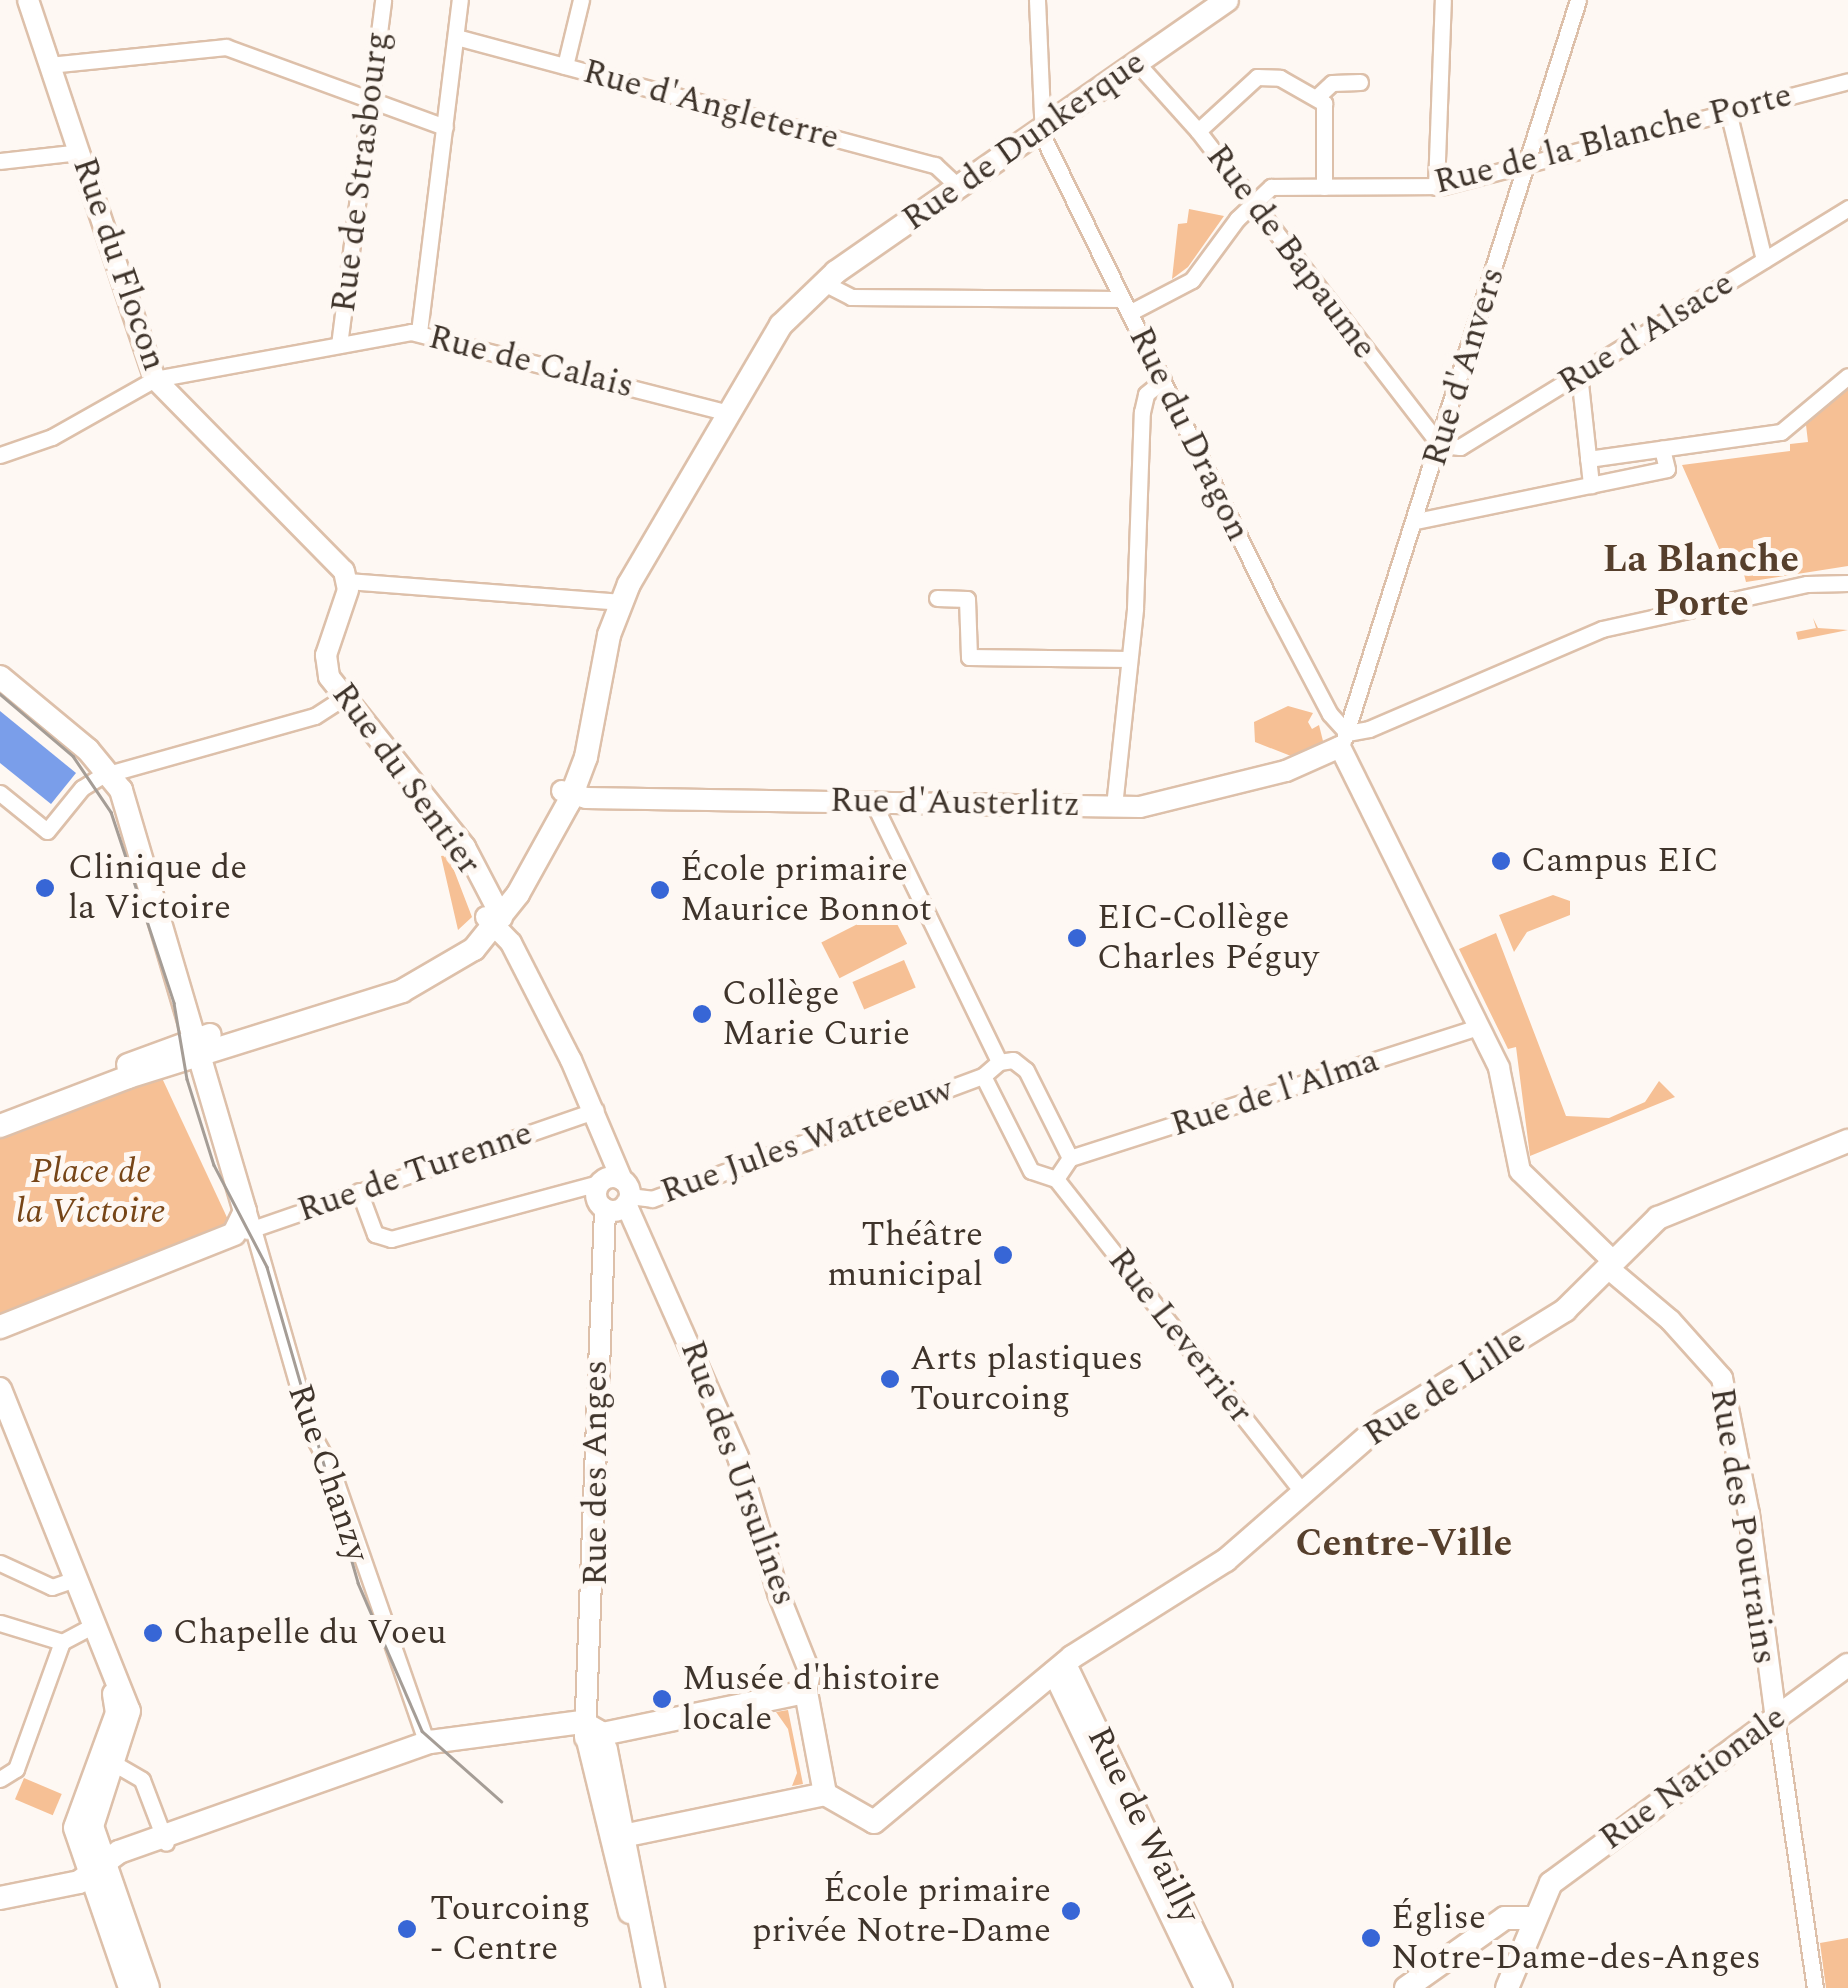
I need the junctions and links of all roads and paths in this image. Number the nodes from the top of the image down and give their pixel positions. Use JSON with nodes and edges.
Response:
{"nodes":[{"id":1,"x":28,"y":0,"type":"edge"},
{"id":2,"x":383,"y":0,"type":"edge"},
{"id":3,"x":460,"y":0,"type":"edge"},
{"id":4,"x":581,"y":0,"type":"edge"},
{"id":5,"x":1037,"y":0,"type":"edge"},
{"id":6,"x":1227,"y":0,"type":"edge"},
{"id":7,"x":1443,"y":0,"type":"edge"},
{"id":8,"x":1578,"y":0,"type":"edge"},
{"id":9,"x":456,"y":37,"type":"junction"},
{"id":10,"x":1137,"y":62,"type":"junction"},
{"id":11,"x":49,"y":66,"type":"junction"},
{"id":12,"x":564,"y":66,"type":"junction"},
{"id":13,"x":1848,"y":80,"type":"edge"},
{"id":14,"x":1360,"y":82,"type":"dead end"},
{"id":15,"x":1318,"y":96,"type":"junction"},
{"id":16,"x":369,"y":99,"type":"junction"},
{"id":17,"x":1728,"y":111,"type":"junction"},
{"id":18,"x":444,"y":127,"type":"junction"},
{"id":19,"x":1040,"y":130,"type":"junction"},
{"id":20,"x":1198,"y":131,"type":"junction"},
{"id":21,"x":80,"y":152,"type":"junction"},
{"id":22,"x":0,"y":161,"type":"edge"},
{"id":23,"x":1528,"y":163,"type":"junction"},
{"id":24,"x":1324,"y":186,"type":"junction"},
{"id":25,"x":958,"y":187,"type":"junction"},
{"id":26,"x":1436,"y":187,"type":"junction"},
{"id":27,"x":1252,"y":202,"type":"junction"},
{"id":28,"x":1848,"y":209,"type":"edge"},
{"id":29,"x":1764,"y":260,"type":"junction"},
{"id":30,"x":822,"y":282,"type":"junction"},
{"id":31,"x":1126,"y":306,"type":"junction"},
{"id":32,"x":419,"y":332,"type":"junction"},
{"id":33,"x":339,"y":344,"type":"junction"},
{"id":34,"x":1578,"y":374,"type":"junction"},
{"id":35,"x":1848,"y":376,"type":"edge"},
{"id":36,"x":155,"y":378,"type":"junction"},
{"id":37,"x":1163,"y":380,"type":"junction"},
{"id":38,"x":729,"y":413,"type":"junction"},
{"id":39,"x":1440,"y":446,"type":"junction"},
{"id":40,"x":1662,"y":449,"type":"junction"},
{"id":41,"x":0,"y":455,"type":"edge"},
{"id":42,"x":1588,"y":458,"type":"junction"},
{"id":43,"x":1591,"y":485,"type":"junction"},
{"id":44,"x":1416,"y":521,"type":"junction"},
{"id":45,"x":348,"y":580,"type":"junction"},
{"id":46,"x":1848,"y":583,"type":"edge"},
{"id":47,"x":937,"y":598,"type":"dead end"},
{"id":48,"x":621,"y":602,"type":"junction"},
{"id":49,"x":1129,"y":659,"type":"junction"},
{"id":50,"x":0,"y":677,"type":"edge"},
{"id":51,"x":344,"y":697,"type":"junction"},
{"id":52,"x":1344,"y":740,"type":"junction"},
{"id":53,"x":109,"y":772,"type":"junction"},
{"id":54,"x":0,"y":793,"type":"edge"},
{"id":55,"x":567,"y":793,"type":"junction"},
{"id":56,"x":872,"y":800,"type":"junction"},
{"id":57,"x":1114,"y":806,"type":"junction"},
{"id":58,"x":490,"y":922,"type":"junction"},
{"id":59,"x":1479,"y":1027,"type":"junction"},
{"id":60,"x":199,"y":1047,"type":"junction"},
{"id":61,"x":998,"y":1062,"type":"junction"},
{"id":62,"x":984,"y":1076,"type":"junction"},
{"id":63,"x":592,"y":1112,"type":"junction"},
{"id":64,"x":0,"y":1116,"type":"edge"},
{"id":65,"x":0,"y":1126,"type":"edge"},
{"id":66,"x":1848,"y":1141,"type":"edge"},
{"id":67,"x":1070,"y":1158,"type":"junction"},
{"id":68,"x":1056,"y":1179,"type":"junction"},
{"id":69,"x":617,"y":1189,"type":"junction"},
{"id":70,"x":359,"y":1192,"type":"junction"},
{"id":71,"x":243,"y":1232,"type":"junction"},
{"id":72,"x":1614,"y":1262,"type":"junction"},
{"id":73,"x":1,"y":1326,"type":"edge"},
{"id":74,"x":0,"y":1389,"type":"edge"},
{"id":75,"x":1302,"y":1492,"type":"junction"},
{"id":76,"x":0,"y":1563,"type":"edge"},
{"id":77,"x":75,"y":1579,"type":"junction"},
{"id":78,"x":0,"y":1623,"type":"edge"},
{"id":79,"x":94,"y":1624,"type":"junction"},
{"id":80,"x":62,"y":1642,"type":"junction"},
{"id":81,"x":1848,"y":1665,"type":"edge"},
{"id":82,"x":1059,"y":1667,"type":"junction"},
{"id":83,"x":806,"y":1692,"type":"junction"},
{"id":84,"x":1776,"y":1718,"type":"junction"},
{"id":85,"x":583,"y":1730,"type":"junction"},
{"id":86,"x":426,"y":1743,"type":"junction"},
{"id":87,"x":107,"y":1760,"type":"junction"},
{"id":88,"x":0,"y":1780,"type":"edge"},
{"id":89,"x":825,"y":1794,"type":"junction"},
{"id":90,"x":617,"y":1837,"type":"junction"},
{"id":91,"x":165,"y":1842,"type":"junction"},
{"id":92,"x":99,"y":1875,"type":"junction"},
{"id":93,"x":0,"y":1898,"type":"edge"},
{"id":94,"x":0,"y":1912,"type":"edge"},
{"id":95,"x":1532,"y":1918,"type":"junction"},
{"id":96,"x":130,"y":1988,"type":"edge"},
{"id":97,"x":148,"y":1988,"type":"edge"},
{"id":98,"x":653,"y":1988,"type":"edge"},
{"id":99,"x":1205,"y":1988,"type":"edge"},
{"id":100,"x":1222,"y":1988,"type":"edge"},
{"id":101,"x":1406,"y":1988,"type":"edge"},
{"id":102,"x":1507,"y":1988,"type":"edge"},
{"id":103,"x":1815,"y":1988,"type":"edge"}],
"edges":[{"from":1,"to":11,"type":"street","name":"Rue du Flocon"},
{"from":2,"to":16,"type":"street","name":"Rue de Strasbourg"},
{"from":3,"to":9,"type":"street"},
{"from":4,"to":12,"type":"street"},
{"from":5,"to":19,"type":"street"},
{"from":6,"to":10,"type":"main road","name":"Rue de Dunkerque"},
{"from":7,"to":26,"type":"street"},
{"from":8,"to":23,"type":"street","name":"Rue d'Anvers"},
{"from":9,"to":12,"type":"street","name":"Rue d'Angleterre"},
{"from":9,"to":18,"type":"street"},
{"from":10,"to":19,"type":"main road","name":"Rue de Dunkerque"},
{"from":10,"to":20,"type":"street","name":"Rue de Bapaume"},
{"from":11,"to":16,"type":"street"},
{"from":11,"to":21,"type":"street","name":"Rue du Flocon"},
{"from":12,"to":25,"type":"street","name":"Rue d'Angleterre"},
{"from":13,"to":17,"type":"street","name":"Rue de la Blanche Porte"},
{"from":14,"to":15,"type":"street"},
{"from":15,"to":20,"type":"street"},
{"from":15,"to":24,"type":"street"},
{"from":16,"to":18,"type":"street"},
{"from":16,"to":33,"type":"street","name":"Rue de Strasbourg"},
{"from":17,"to":23,"type":"street","name":"Rue de la Blanche Porte"},
{"from":17,"to":29,"type":"street"},
{"from":18,"to":32,"type":"street"},
{"from":19,"to":25,"type":"main road","name":"Rue de Dunkerque"},
{"from":19,"to":31,"type":"street","name":"Rue du Dragon"},
{"from":20,"to":27,"type":"street","name":"Rue de Bapaume"},
{"from":21,"to":22,"type":"street"},
{"from":21,"to":36,"type":"street","name":"Rue du Flocon"},
{"from":23,"to":26,"type":"street","name":"Rue de la Blanche Porte"},
{"from":23,"to":39,"type":"street","name":"Rue d'Anvers"},
{"from":24,"to":26,"type":"street","name":"Rue de la Blanche Porte"},
{"from":24,"to":27,"type":"street","name":"Rue de la Blanche Porte"},
{"from":25,"to":30,"type":"main road","name":"Rue de Dunkerque"},
{"from":27,"to":31,"type":"street"},
{"from":27,"to":39,"type":"street","name":"Rue de Bapaume"},
{"from":28,"to":29,"type":"street","name":"Rue d'Alsace"},
{"from":29,"to":34,"type":"street","name":"Rue d'Alsace"},
{"from":30,"to":31,"type":"street"},
{"from":30,"to":38,"type":"main road"},
{"from":31,"to":37,"type":"street","name":"Rue du Dragon"},
{"from":32,"to":33,"type":"street","name":"Rue de Calais"},
{"from":32,"to":38,"type":"street","name":"Rue de Calais"},
{"from":33,"to":36,"type":"street","name":"Rue de Calais"},
{"from":34,"to":39,"type":"street","name":"Rue d'Alsace"},
{"from":34,"to":42,"type":"street"},
{"from":35,"to":40,"type":"street"},
{"from":36,"to":41,"type":"street","name":"Rue de Calais"},
{"from":36,"to":45,"type":"street","name":"Rue du Flocon"},
{"from":37,"to":49,"type":"street"},
{"from":37,"to":52,"type":"street","name":"Rue du Dragon"},
{"from":38,"to":48,"type":"main road"},
{"from":39,"to":44,"type":"street","name":"Rue d'Anvers"},
{"from":40,"to":42,"type":"street"},
{"from":40,"to":43,"type":"street"},
{"from":42,"to":43,"type":"street"},
{"from":43,"to":44,"type":"street"},
{"from":44,"to":52,"type":"street","name":"Rue d'Anvers"},
{"from":45,"to":48,"type":"street"},
{"from":45,"to":51,"type":"street","name":"Rue du Sentier"},
{"from":46,"to":52,"type":"street"},
{"from":47,"to":49,"type":"street"},
{"from":48,"to":55,"type":"main road"},
{"from":49,"to":57,"type":"street"},
{"from":50,"to":53,"type":"main road"},
{"from":51,"to":53,"type":"street"},
{"from":51,"to":58,"type":"street","name":"Rue du Sentier"},
{"from":52,"to":57,"type":"street","name":"Rue d'Austerlitz"},
{"from":52,"to":59,"type":"street","name":"Rue du Dragon"},
{"from":53,"to":54,"type":"street"},
{"from":53,"to":60,"type":"main road"},
{"from":55,"to":56,"type":"street","name":"Rue d'Austerlitz"},
{"from":55,"to":58,"type":"main road"},
{"from":56,"to":57,"type":"street","name":"Rue d'Austerlitz"},
{"from":56,"to":61,"type":"street"},
{"from":58,"to":60,"type":"main road"},
{"from":58,"to":63,"type":"street","name":"Rue des Ursulines"},
{"from":59,"to":67,"type":"street","name":"Rue de l'Alma"},
{"from":59,"to":72,"type":"street","name":"Rue du Dragon"},
{"from":60,"to":64,"type":"main road"},
{"from":60,"to":65,"type":"main road"},
{"from":60,"to":71,"type":"main road"},
{"from":61,"to":62,"type":"street"},
{"from":61,"to":67,"type":"street"},
{"from":62,"to":68,"type":"street","name":"Rue Leverrier"},
{"from":62,"to":69,"type":"street","name":"Rue Jules Watteeuw"},
{"from":63,"to":69,"type":"street","name":"Rue des Ursulines"},
{"from":63,"to":70,"type":"street","name":"Rue de Turenne"},
{"from":66,"to":72,"type":"main road","name":"Rue de Lille"},
{"from":67,"to":68,"type":"street"},
{"from":68,"to":75,"type":"street","name":"Rue Leverrier"},
{"from":69,"to":70,"type":"street","name":"Rue Jules Watteeuw"},
{"from":69,"to":83,"type":"street","name":"Rue des Ursulines"},
{"from":69,"to":85,"type":"street","name":"Rue des Anges"},
{"from":70,"to":71,"type":"street","name":"Rue de Turenne"},
{"from":71,"to":73,"type":"main road"},
{"from":71,"to":86,"type":"street","name":"Rue Chanzy"},
{"from":72,"to":75,"type":"main road","name":"Rue de Lille"},
{"from":72,"to":84,"type":"street","name":"Rue des Poutrains"},
{"from":74,"to":77,"type":"main road"},
{"from":75,"to":82,"type":"main road","name":"Rue de Lille"},
{"from":76,"to":77,"type":"street"},
{"from":77,"to":79,"type":"main road"},
{"from":78,"to":80,"type":"street"},
{"from":79,"to":80,"type":"street"},
{"from":79,"to":87,"type":"main road"},
{"from":80,"to":88,"type":"street"},
{"from":81,"to":84,"type":"main road","name":"Rue Nationale"},
{"from":82,"to":89,"type":"main road","name":"Rue de Lille"},
{"from":82,"to":99,"type":"street","name":"Rue de Wailly"},
{"from":82,"to":100,"type":"street","name":"Rue de Wailly"},
{"from":83,"to":85,"type":"main road"},
{"from":83,"to":89,"type":"main road"},
{"from":84,"to":95,"type":"main road","name":"Rue Nationale"},
{"from":84,"to":103,"type":"street","name":"Rue des Poutrains"},
{"from":85,"to":86,"type":"main road"},
{"from":85,"to":90,"type":"main road"},
{"from":86,"to":91,"type":"main road"},
{"from":87,"to":91,"type":"street"},
{"from":87,"to":92,"type":"main road"},
{"from":89,"to":90,"type":"main road"},
{"from":90,"to":98,"type":"main road"},
{"from":91,"to":92,"type":"main road"},
{"from":92,"to":93,"type":"main road"},
{"from":92,"to":94,"type":"main road"},
{"from":92,"to":96,"type":"main road"},
{"from":92,"to":97,"type":"main road"},
{"from":95,"to":101,"type":"main road"},
{"from":95,"to":102,"type":"main road"}]}
